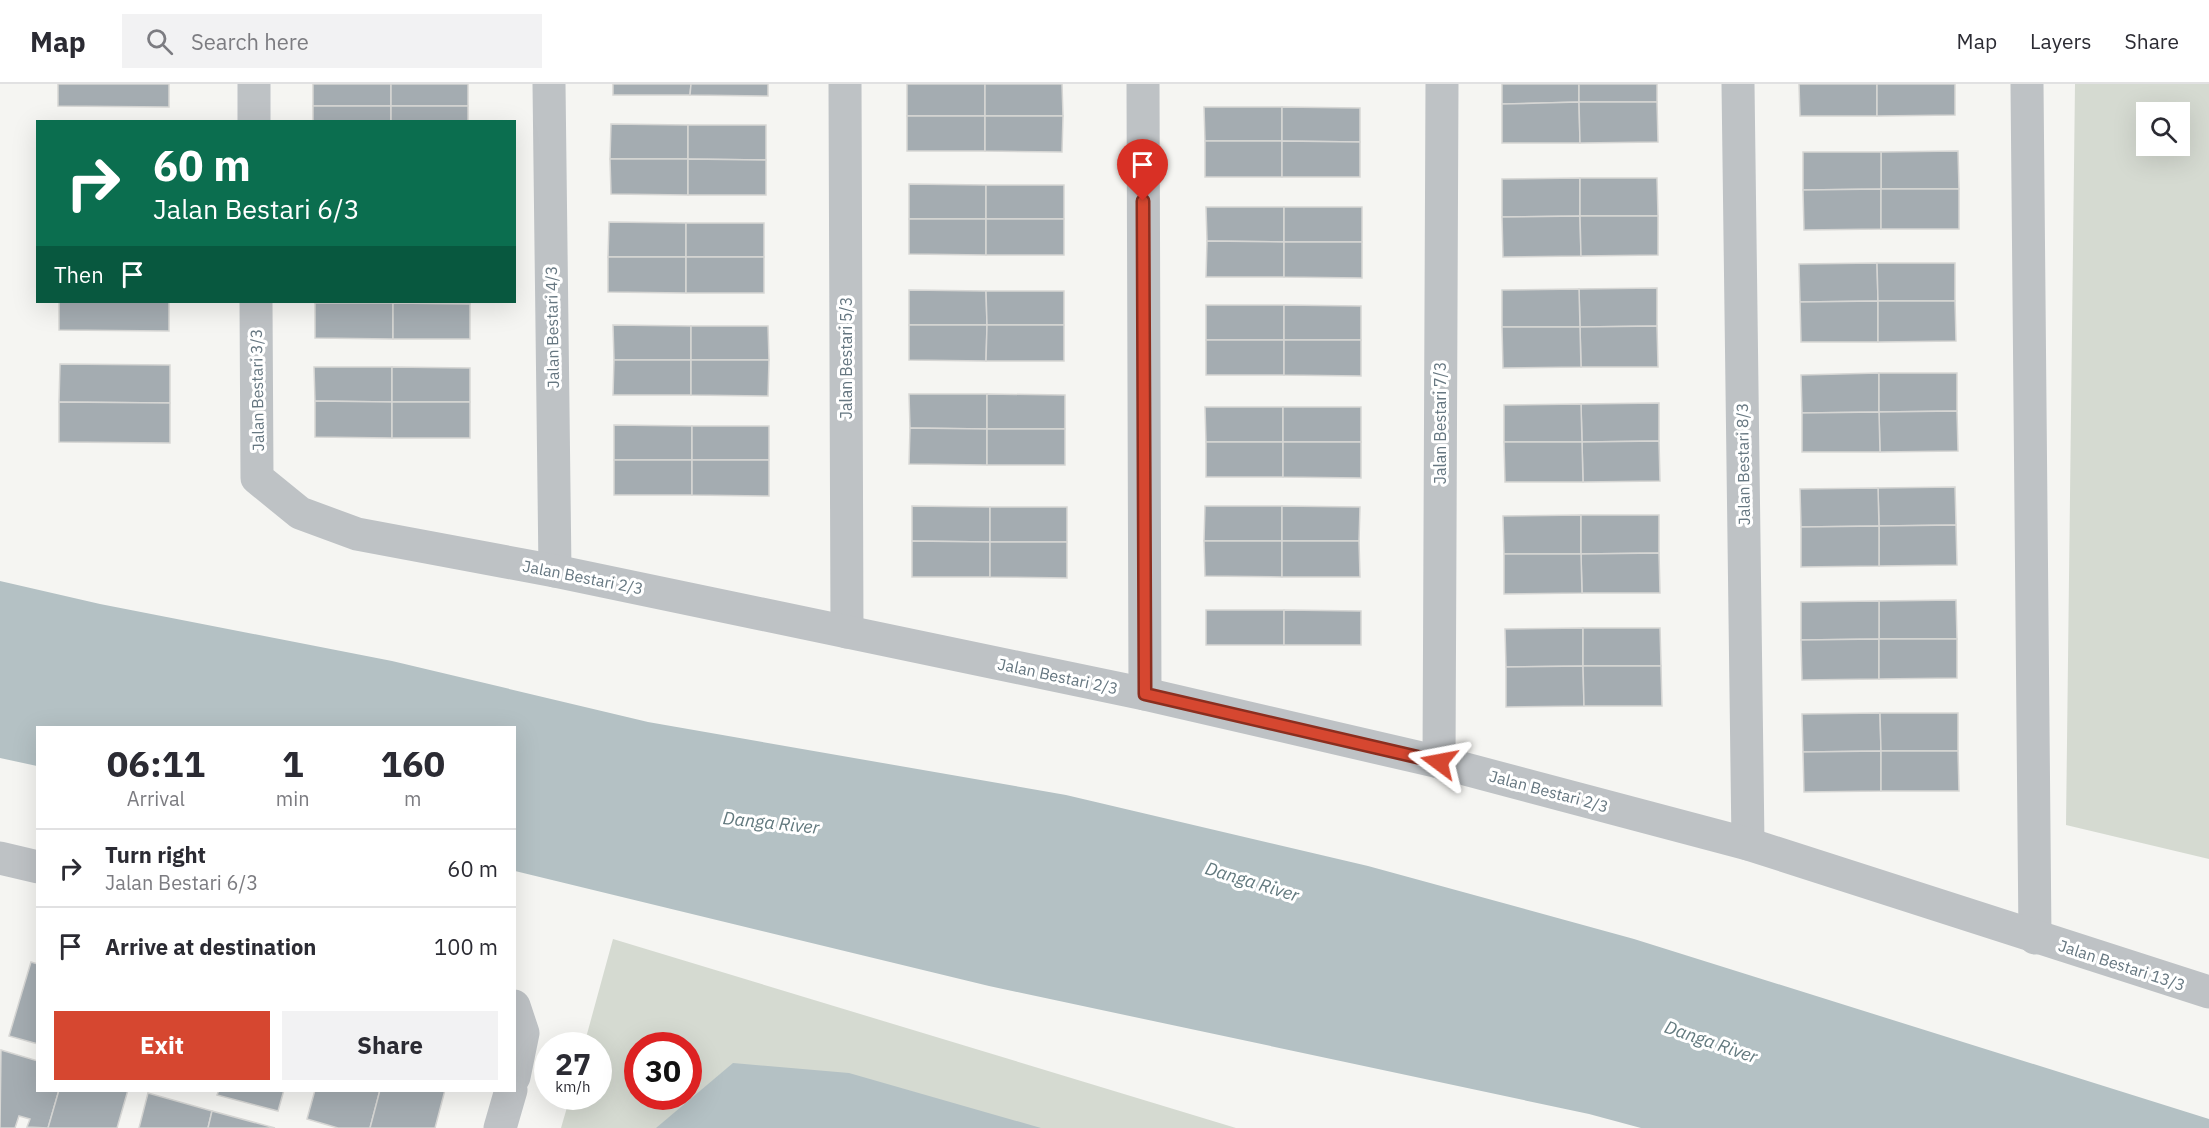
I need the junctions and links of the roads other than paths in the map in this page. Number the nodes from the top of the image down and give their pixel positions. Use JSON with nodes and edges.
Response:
{"nodes":[{"id":1,"x":254,"y":84,"type":"edge"},
{"id":2,"x":549,"y":84,"type":"edge"},
{"id":3,"x":845,"y":84,"type":"edge"},
{"id":4,"x":1143,"y":84,"type":"edge"},
{"id":5,"x":1442,"y":84,"type":"edge"},
{"id":6,"x":1738,"y":84,"type":"edge"},
{"id":7,"x":2027,"y":84,"type":"edge"},
{"id":8,"x":254,"y":120,"type":"edge"},
{"id":9,"x":256,"y":303,"type":"edge"},
{"id":10,"x":257,"y":478,"type":"joint"},
{"id":11,"x":555,"y":571,"type":"junction"},
{"id":12,"x":847,"y":632,"type":"junction"},
{"id":13,"x":1145,"y":694,"type":"junction"},
{"id":14,"x":1439,"y":762,"type":"junction"},
{"id":15,"x":1748,"y":844,"type":"junction"},
{"id":16,"x":0,"y":858,"type":"edge"},
{"id":17,"x":36,"y":867,"type":"edge"},
{"id":18,"x":2035,"y":938,"type":"junction"},
{"id":19,"x":2209,"y":993,"type":"edge"},
{"id":20,"x":516,"y":1012,"type":"edge"},
{"id":21,"x":516,"y":1071,"type":"edge"},
{"id":22,"x":510,"y":1092,"type":"edge"},
{"id":23,"x":500,"y":1128,"type":"edge"}],
"edges":[{"from":1,"to":8,"type":"street"},
{"from":2,"to":11,"type":"street","name":"Jalan Bestari 4/3"},
{"from":3,"to":12,"type":"street","name":"Jalan Bestari 5/3"},
{"from":4,"to":13,"type":"street"},
{"from":5,"to":14,"type":"street","name":"Jalan Bestari 7/3"},
{"from":6,"to":15,"type":"street","name":"Jalan Bestari 8/3"},
{"from":7,"to":18,"type":"street"},
{"from":9,"to":10,"type":"street","name":"Jalan Bestari 3/3"},
{"from":10,"to":11,"type":"street","name":"Jalan Bestari 2/3"},
{"from":11,"to":12,"type":"street","name":"Jalan Bestari 2/3"},
{"from":12,"to":13,"type":"street","name":"Jalan Bestari 2/3"},
{"from":13,"to":14,"type":"street","name":"Jalan Bestari 2/3"},
{"from":14,"to":15,"type":"street","name":"Jalan Bestari 2/3"},
{"from":15,"to":18,"type":"street","name":"Jalan Bestari 2/3"},
{"from":16,"to":17,"type":"street"},
{"from":18,"to":19,"type":"street","name":"Jalan Bestari 13/3"},
{"from":20,"to":21,"type":"street"},
{"from":22,"to":23,"type":"street"}]}
